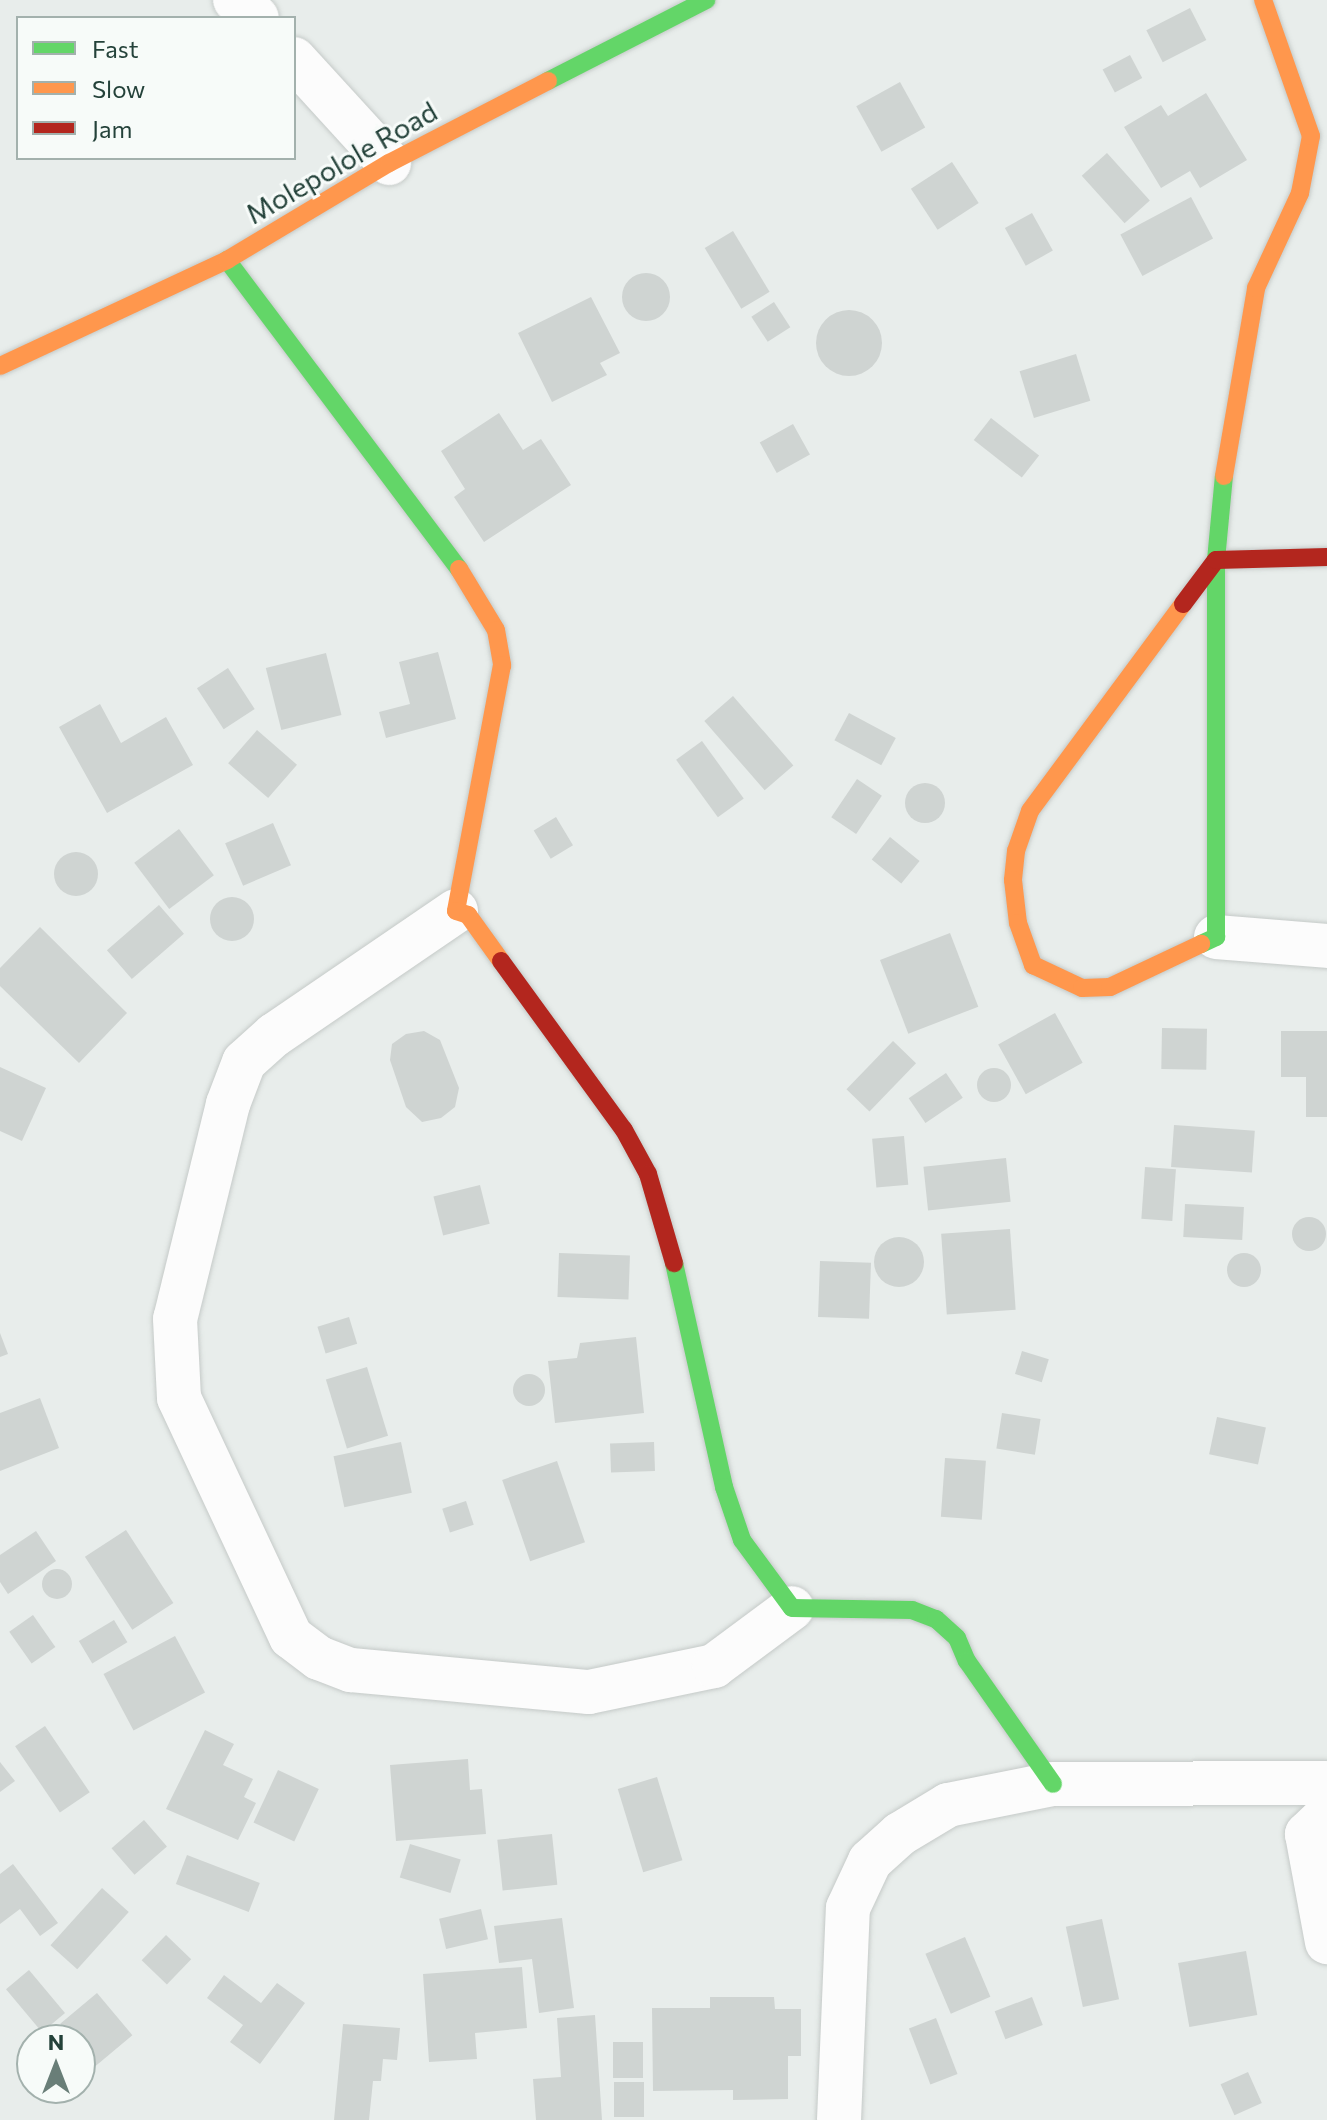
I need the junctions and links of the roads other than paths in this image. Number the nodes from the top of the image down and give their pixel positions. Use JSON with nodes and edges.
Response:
{"nodes":[{"id":1,"x":235,"y":0,"type":"edge"},
{"id":2,"x":706,"y":0,"type":"edge"},
{"id":3,"x":1263,"y":0,"type":"edge"},
{"id":4,"x":255,"y":16,"type":"edge"},
{"id":5,"x":296,"y":61,"type":"edge"},
{"id":6,"x":389,"y":163,"type":"junction"},
{"id":7,"x":227,"y":260,"type":"junction"},
{"id":8,"x":0,"y":366,"type":"edge"},
{"id":9,"x":1327,"y":557,"type":"edge"},
{"id":10,"x":1216,"y":560,"type":"junction"},
{"id":11,"x":456,"y":911,"type":"junction"},
{"id":12,"x":1216,"y":937,"type":"junction"},
{"id":13,"x":1327,"y":946,"type":"edge"},
{"id":14,"x":792,"y":1608,"type":"junction"},
{"id":15,"x":1327,"y":1783,"type":"edge"},
{"id":16,"x":1053,"y":1784,"type":"junction"},
{"id":17,"x":1327,"y":1815,"type":"edge"},
{"id":18,"x":1327,"y":1942,"type":"edge"},
{"id":19,"x":839,"y":2120,"type":"edge"}],
"edges":[{"from":1,"to":4,"type":"street"},
{"from":2,"to":6,"type":"street","name":"Molepolole Road"},
{"from":3,"to":10,"type":"street"},
{"from":5,"to":6,"type":"street"},
{"from":6,"to":7,"type":"street","name":"Molepolole Road"},
{"from":7,"to":8,"type":"street","name":"Molepolole Road"},
{"from":7,"to":11,"type":"street"},
{"from":9,"to":10,"type":"street"},
{"from":10,"to":12,"type":"street"},
{"from":10,"to":12,"type":"street"},
{"from":11,"to":14,"type":"street"},
{"from":11,"to":14,"type":"street"},
{"from":12,"to":13,"type":"street"},
{"from":14,"to":16,"type":"street"},
{"from":15,"to":16,"type":"street"},
{"from":16,"to":19,"type":"street"},
{"from":17,"to":18,"type":"street"}]}
